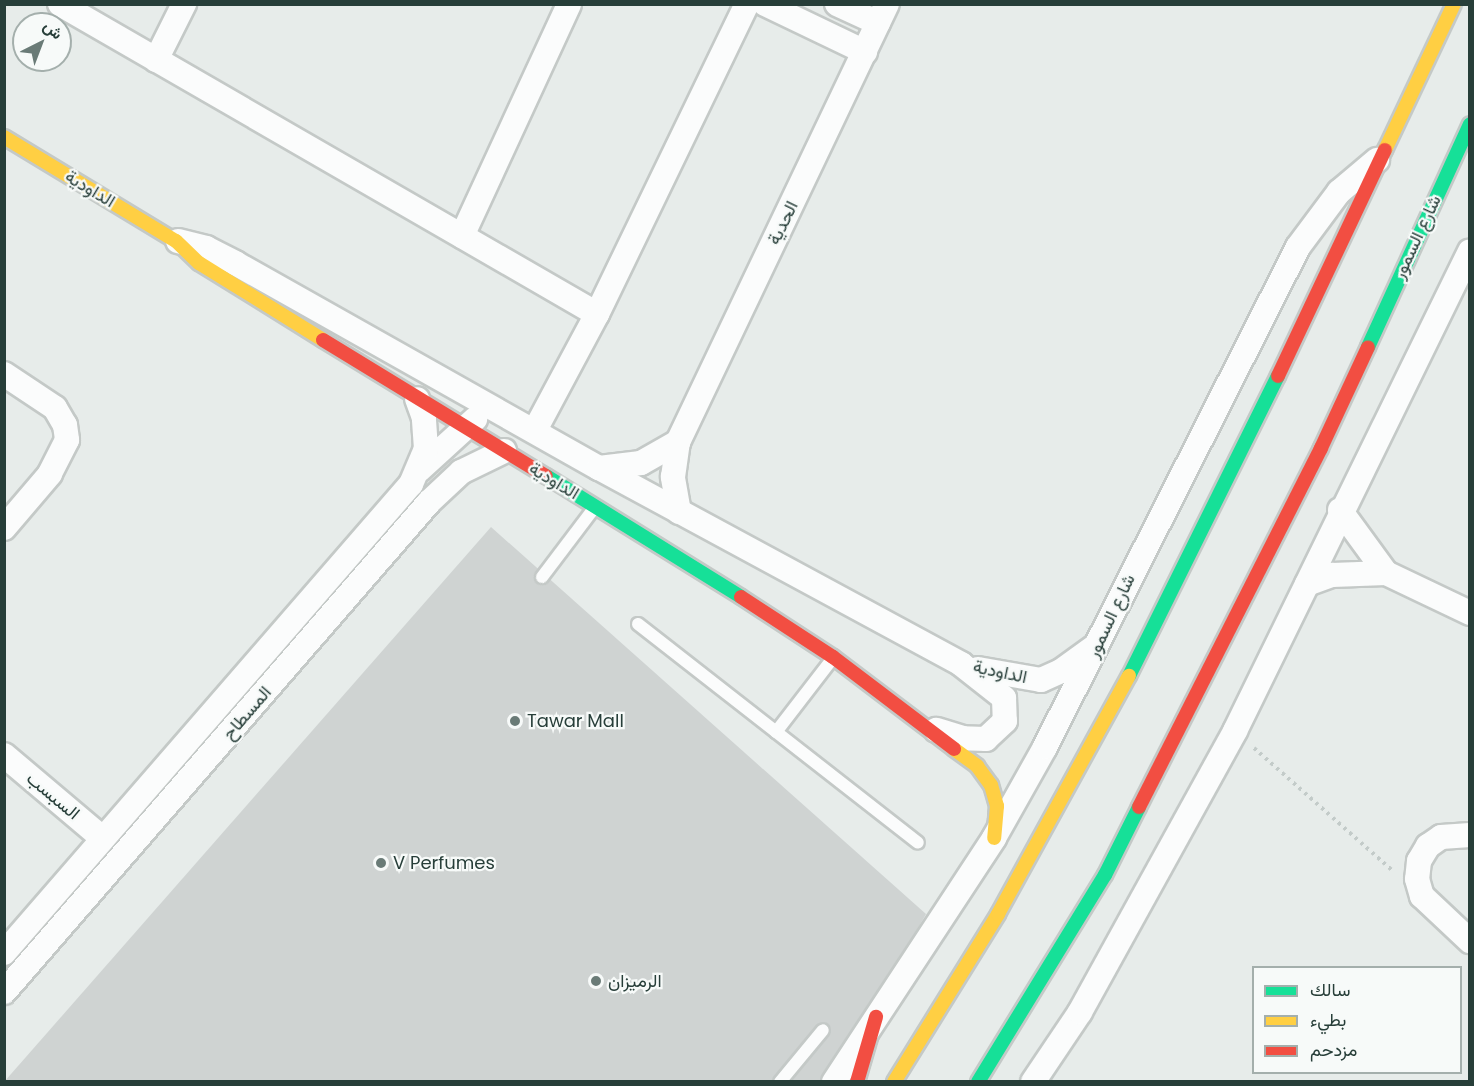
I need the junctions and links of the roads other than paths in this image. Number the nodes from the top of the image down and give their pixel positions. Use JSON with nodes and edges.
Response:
{"nodes":[{"id":1,"x":60,"y":4,"type":"edge"},
{"id":2,"x":184,"y":4,"type":"edge"},
{"id":3,"x":569,"y":4,"type":"edge"},
{"id":4,"x":747,"y":4,"type":"edge"},
{"id":5,"x":765,"y":4,"type":"edge"},
{"id":6,"x":837,"y":4,"type":"edge"},
{"id":7,"x":1454,"y":4,"type":"edge"},
{"id":8,"x":883,"y":14,"type":"edge"},
{"id":9,"x":865,"y":52,"type":"junction"},
{"id":10,"x":156,"y":60,"type":"junction"},
{"id":11,"x":1470,"y":124,"type":"edge"},
{"id":12,"x":4,"y":137,"type":"edge"},
{"id":13,"x":1384,"y":154,"type":"junction"},
{"id":14,"x":462,"y":236,"type":"junction"},
{"id":15,"x":176,"y":241,"type":"junction"},
{"id":16,"x":1470,"y":251,"type":"edge"},
{"id":17,"x":597,"y":314,"type":"junction"},
{"id":18,"x":4,"y":374,"type":"edge"},
{"id":19,"x":417,"y":399,"type":"junction"},
{"id":20,"x":499,"y":409,"type":"junction"},
{"id":21,"x":462,"y":428,"type":"junction"},
{"id":22,"x":535,"y":430,"type":"junction"},
{"id":23,"x":678,"y":442,"type":"junction"},
{"id":24,"x":504,"y":451,"type":"junction"},
{"id":25,"x":599,"y":468,"type":"junction"},
{"id":26,"x":420,"y":470,"type":"junction"},
{"id":27,"x":596,"y":506,"type":"junction"},
{"id":28,"x":1340,"y":510,"type":"junction"},
{"id":29,"x":679,"y":512,"type":"junction"},
{"id":30,"x":4,"y":528,"type":"edge"},
{"id":31,"x":1386,"y":573,"type":"junction"},
{"id":32,"x":542,"y":577,"type":"dead end"},
{"id":33,"x":1307,"y":584,"type":"junction"},
{"id":34,"x":1470,"y":613,"type":"edge"},
{"id":35,"x":638,"y":624,"type":"dead end"},
{"id":36,"x":1099,"y":642,"type":"junction"},
{"id":37,"x":833,"y":657,"type":"junction"},
{"id":38,"x":961,"y":664,"type":"junction"},
{"id":39,"x":928,"y":728,"type":"junction"},
{"id":40,"x":776,"y":732,"type":"junction"},
{"id":41,"x":4,"y":755,"type":"edge"},
{"id":42,"x":1470,"y":836,"type":"edge"},
{"id":43,"x":101,"y":837,"type":"junction"},
{"id":44,"x":994,"y":838,"type":"junction"},
{"id":45,"x":918,"y":843,"type":"dead end"},
{"id":46,"x":1470,"y":941,"type":"edge"},
{"id":47,"x":4,"y":952,"type":"edge"},
{"id":48,"x":4,"y":992,"type":"edge"},
{"id":49,"x":876,"y":1017,"type":"junction"},
{"id":50,"x":824,"y":1030,"type":"dead end"},
{"id":51,"x":780,"y":1082,"type":"edge"},
{"id":52,"x":834,"y":1082,"type":"edge"},
{"id":53,"x":857,"y":1082,"type":"edge"},
{"id":54,"x":894,"y":1082,"type":"edge"},
{"id":55,"x":978,"y":1082,"type":"edge"},
{"id":56,"x":1033,"y":1082,"type":"edge"}],
"edges":[{"from":1,"to":10,"type":"street"},
{"from":2,"to":10,"type":"street"},
{"from":3,"to":14,"type":"street"},
{"from":4,"to":17,"type":"street"},
{"from":5,"to":9,"type":"street"},
{"from":6,"to":8,"type":"street"},
{"from":7,"to":13,"type":"main road","name":"شارع السمور"},
{"from":8,"to":9,"type":"street","name":"الحدية"},
{"from":9,"to":23,"type":"street","name":"الحدية"},
{"from":10,"to":14,"type":"street"},
{"from":11,"to":55,"type":"main road","name":"شارع السمور"},
{"from":12,"to":15,"type":"main road","name":"الداودية"},
{"from":13,"to":36,"type":"street","name":"شارع السمور"},
{"from":13,"to":54,"type":"main road","name":"شارع السمور"},
{"from":14,"to":17,"type":"street"},
{"from":15,"to":19,"type":"main road","name":"الداودية"},
{"from":15,"to":20,"type":"street","name":"الداودية"},
{"from":16,"to":28,"type":"street"},
{"from":17,"to":22,"type":"street"},
{"from":18,"to":30,"type":"street"},
{"from":19,"to":21,"type":"main road","name":"الداودية"},
{"from":19,"to":26,"type":"street"},
{"from":20,"to":21,"type":"street","name":"المسطاح"},
{"from":20,"to":22,"type":"street","name":"الداودية"},
{"from":21,"to":24,"type":"main road","name":"الداودية"},
{"from":21,"to":26,"type":"street","name":"المسطاح"},
{"from":22,"to":25,"type":"street","name":"الداودية"},
{"from":23,"to":25,"type":"street"},
{"from":23,"to":29,"type":"street","name":"الحدية"},
{"from":24,"to":27,"type":"main road","name":"الداودية"},
{"from":24,"to":48,"type":"street","name":"المسطاح"},
{"from":25,"to":29,"type":"street","name":"الداودية"},
{"from":26,"to":43,"type":"street","name":"المسطاح"},
{"from":27,"to":32,"type":"lane"},
{"from":27,"to":37,"type":"main road","name":"الداودية"},
{"from":28,"to":31,"type":"street"},
{"from":28,"to":33,"type":"street"},
{"from":29,"to":38,"type":"street","name":"الداودية"},
{"from":31,"to":33,"type":"street"},
{"from":31,"to":34,"type":"street"},
{"from":33,"to":56,"type":"street"},
{"from":35,"to":40,"type":"lane"},
{"from":36,"to":38,"type":"street","name":"الداودية"},
{"from":36,"to":44,"type":"street","name":"شارع السمور"},
{"from":37,"to":39,"type":"main road","name":"الداودية"},
{"from":37,"to":40,"type":"lane"},
{"from":38,"to":39,"type":"street","name":"الداودية"},
{"from":39,"to":44,"type":"main road","name":"الداودية"},
{"from":40,"to":45,"type":"lane"},
{"from":41,"to":43,"type":"street","name":"السبسب"},
{"from":42,"to":46,"type":"street"},
{"from":43,"to":47,"type":"street","name":"المسطاح"},
{"from":44,"to":49,"type":"street","name":"شارع السمور"},
{"from":49,"to":52,"type":"street","name":"شارع السمور"},
{"from":49,"to":53,"type":"main road"},
{"from":50,"to":51,"type":"lane"}]}
